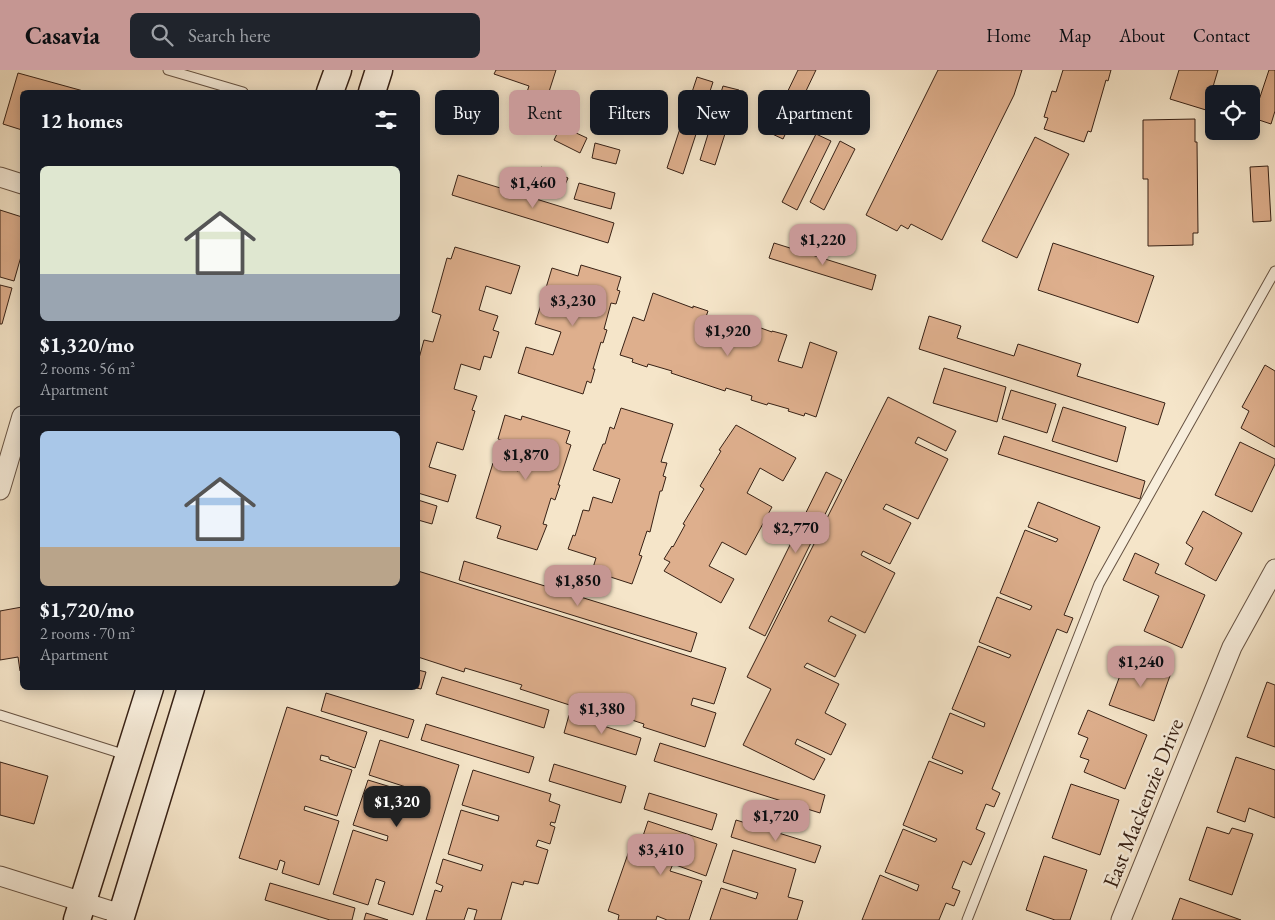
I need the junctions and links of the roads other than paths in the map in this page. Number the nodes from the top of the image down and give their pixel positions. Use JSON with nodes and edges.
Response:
{"nodes":[{"id":1,"x":168,"y":70,"type":"edge"},
{"id":2,"x":338,"y":70,"type":"edge"},
{"id":3,"x":379,"y":70,"type":"edge"},
{"id":4,"x":236,"y":90,"type":"edge"},
{"id":5,"x":331,"y":90,"type":"edge"},
{"id":6,"x":373,"y":90,"type":"edge"},
{"id":7,"x":0,"y":177,"type":"edge"},
{"id":8,"x":20,"y":183,"type":"edge"},
{"id":9,"x":1275,"y":271,"type":"edge"},
{"id":10,"x":20,"y":423,"type":"edge"},
{"id":11,"x":0,"y":490,"type":"edge"},
{"id":12,"x":1275,"y":569,"type":"edge"},
{"id":13,"x":149,"y":690,"type":"edge"},
{"id":14,"x":190,"y":690,"type":"edge"},
{"id":15,"x":0,"y":715,"type":"edge"},
{"id":16,"x":130,"y":756,"type":"junction"},
{"id":17,"x":0,"y":876,"type":"edge"},
{"id":18,"x":80,"y":911,"type":"edge"},
{"id":19,"x":120,"y":917,"type":"edge"},
{"id":20,"x":966,"y":920,"type":"edge"},
{"id":21,"x":1121,"y":920,"type":"edge"}],
"edges":[{"from":1,"to":4,"type":"lane"},
{"from":2,"to":5,"type":"main road"},
{"from":3,"to":6,"type":"main road"},
{"from":7,"to":8,"type":"street"},
{"from":9,"to":20,"type":"lane"},
{"from":10,"to":11,"type":"street"},
{"from":12,"to":21,"type":"street","name":"East Mackenzie Drive"},
{"from":13,"to":16,"type":"main road"},
{"from":14,"to":19,"type":"main road"},
{"from":15,"to":16,"type":"lane"},
{"from":16,"to":18,"type":"main road"},
{"from":17,"to":18,"type":"street"},
{"from":18,"to":19,"type":"street"}]}
